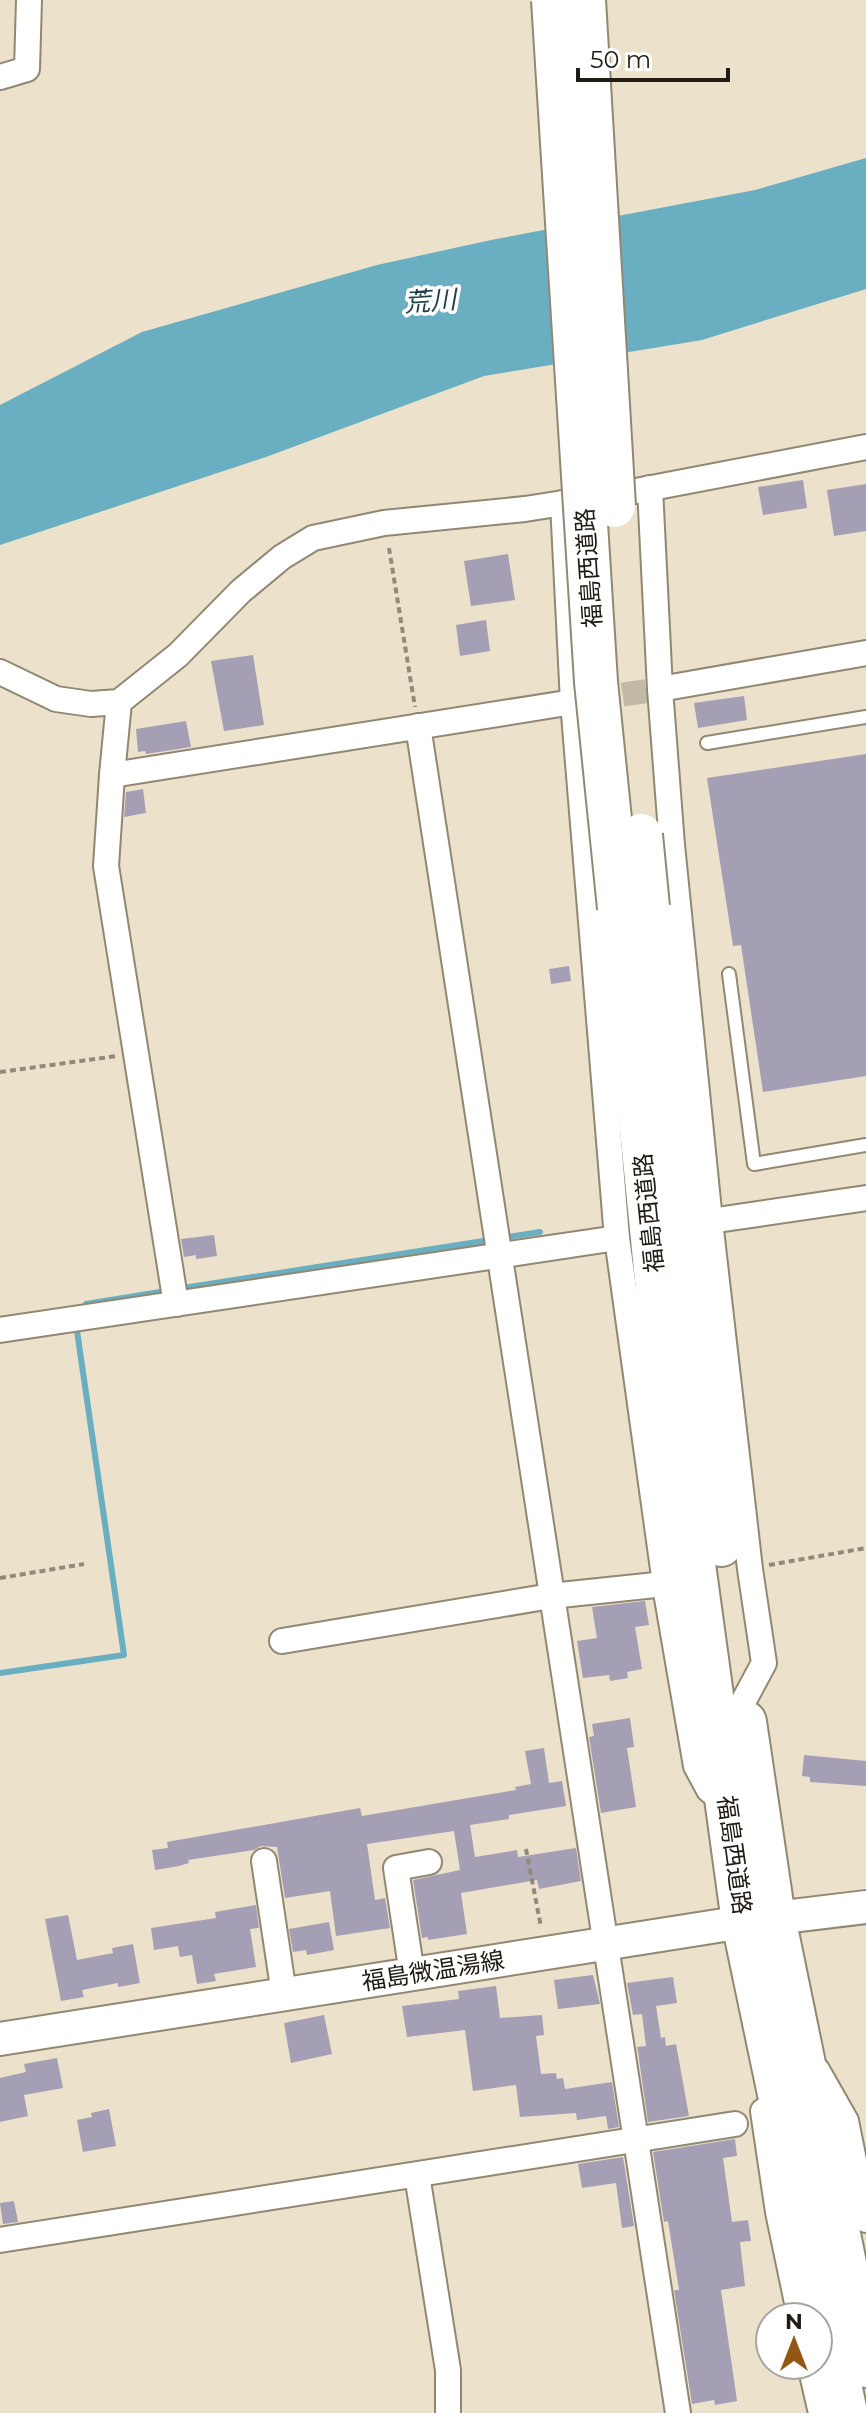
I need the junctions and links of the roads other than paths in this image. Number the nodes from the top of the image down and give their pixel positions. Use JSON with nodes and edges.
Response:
{"nodes":[{"id":1,"x":29,"y":0,"type":"edge"},
{"id":2,"x":553,"y":0,"type":"edge"},
{"id":3,"x":584,"y":0,"type":"edge"},
{"id":4,"x":0,"y":77,"type":"edge"},
{"id":5,"x":866,"y":447,"type":"edge"},
{"id":6,"x":650,"y":488,"type":"junction"},
{"id":7,"x":563,"y":503,"type":"junction"},
{"id":8,"x":866,"y":653,"type":"edge"},
{"id":9,"x":0,"y":672,"type":"edge"},
{"id":10,"x":660,"y":689,"type":"junction"},
{"id":11,"x":119,"y":702,"type":"junction"},
{"id":12,"x":573,"y":702,"type":"junction"},
{"id":13,"x":866,"y":717,"type":"edge"},
{"id":14,"x":418,"y":726,"type":"junction"},
{"id":15,"x":707,"y":743,"type":"dead end"},
{"id":16,"x":112,"y":775,"type":"junction"},
{"id":17,"x":633,"y":908,"type":"junction"},
{"id":18,"x":729,"y":974,"type":"dead end"},
{"id":19,"x":866,"y":1145,"type":"edge"},
{"id":20,"x":866,"y":1198,"type":"edge"},
{"id":21,"x":710,"y":1221,"type":"junction"},
{"id":22,"x":617,"y":1238,"type":"junction"},
{"id":23,"x":499,"y":1256,"type":"junction"},
{"id":24,"x":176,"y":1304,"type":"junction"},
{"id":25,"x":0,"y":1330,"type":"edge"},
{"id":26,"x":665,"y":1584,"type":"junction"},
{"id":27,"x":551,"y":1596,"type":"junction"},
{"id":28,"x":282,"y":1641,"type":"dead end"},
{"id":29,"x":742,"y":1704,"type":"junction"},
{"id":30,"x":727,"y":1804,"type":"junction"},
{"id":31,"x":264,"y":1861,"type":"dead end"},
{"id":32,"x":429,"y":1862,"type":"dead end"},
{"id":33,"x":866,"y":1907,"type":"edge"},
{"id":34,"x":759,"y":1920,"type":"junction"},
{"id":35,"x":605,"y":1944,"type":"junction"},
{"id":36,"x":412,"y":1974,"type":"junction"},
{"id":37,"x":284,"y":1994,"type":"junction"},
{"id":38,"x":0,"y":2039,"type":"edge"},
{"id":39,"x":783,"y":2040,"type":"junction"},
{"id":40,"x":735,"y":2124,"type":"dead end"},
{"id":41,"x":636,"y":2141,"type":"junction"},
{"id":42,"x":417,"y":2175,"type":"junction"},
{"id":43,"x":866,"y":2220,"type":"edge"},
{"id":44,"x":0,"y":2240,"type":"edge"},
{"id":45,"x":797,"y":2301,"type":"edge"},
{"id":46,"x":866,"y":2366,"type":"edge"},
{"id":47,"x":814,"y":2381,"type":"edge"},
{"id":48,"x":448,"y":2413,"type":"edge"},
{"id":49,"x":678,"y":2413,"type":"edge"},
{"id":50,"x":821,"y":2413,"type":"edge"},
{"id":51,"x":846,"y":2413,"type":"edge"}],
"edges":[{"from":1,"to":4,"type":"street"},
{"from":2,"to":17,"type":"highway","name":"福島西道路","bridge":true},
{"from":3,"to":17,"type":"highway","name":"福島西道路","bridge":true},
{"from":5,"to":6,"type":"street"},
{"from":6,"to":7,"type":"street"},
{"from":6,"to":10,"type":"street"},
{"from":7,"to":11,"type":"street"},
{"from":7,"to":12,"type":"street"},
{"from":8,"to":10,"type":"street"},
{"from":9,"to":11,"type":"street"},
{"from":10,"to":21,"type":"street"},
{"from":11,"to":16,"type":"street"},
{"from":12,"to":14,"type":"street"},
{"from":12,"to":22,"type":"street"},
{"from":13,"to":15,"type":"lane"},
{"from":14,"to":16,"type":"street"},
{"from":14,"to":23,"type":"street"},
{"from":16,"to":24,"type":"street"},
{"from":17,"to":29,"type":"highway","name":"福島西道路"},
{"from":17,"to":30,"type":"highway","name":"福島西道路"},
{"from":18,"to":19,"type":"lane"},
{"from":20,"to":21,"type":"street"},
{"from":21,"to":29,"type":"street"},
{"from":22,"to":23,"type":"street"},
{"from":22,"to":26,"type":"street"},
{"from":23,"to":24,"type":"street"},
{"from":23,"to":27,"type":"street"},
{"from":24,"to":25,"type":"street"},
{"from":26,"to":27,"type":"street"},
{"from":26,"to":30,"type":"street"},
{"from":27,"to":28,"type":"street"},
{"from":27,"to":35,"type":"street"},
{"from":29,"to":34,"type":"highway","name":"福島西道路"},
{"from":30,"to":34,"type":"highway","name":"福島西道路"},
{"from":31,"to":37,"type":"street"},
{"from":32,"to":36,"type":"street"},
{"from":33,"to":34,"type":"main road","name":"福島微温湯線"},
{"from":34,"to":35,"type":"main road","name":"福島微温湯線"},
{"from":34,"to":39,"type":"highway","name":"福島西道路"},
{"from":35,"to":36,"type":"main road","name":"福島微温湯線"},
{"from":35,"to":41,"type":"street"},
{"from":36,"to":37,"type":"main road","name":"福島微温湯線"},
{"from":37,"to":38,"type":"main road","name":"福島微温湯線"},
{"from":39,"to":43,"type":"street"},
{"from":39,"to":45,"type":"street"},
{"from":39,"to":46,"type":"highway","name":"福島西道路"},
{"from":39,"to":51,"type":"highway","name":"福島西道路"},
{"from":40,"to":41,"type":"street"},
{"from":41,"to":42,"type":"street"},
{"from":41,"to":49,"type":"street"},
{"from":42,"to":44,"type":"street"},
{"from":42,"to":48,"type":"street"},
{"from":47,"to":50,"type":"street"}]}
